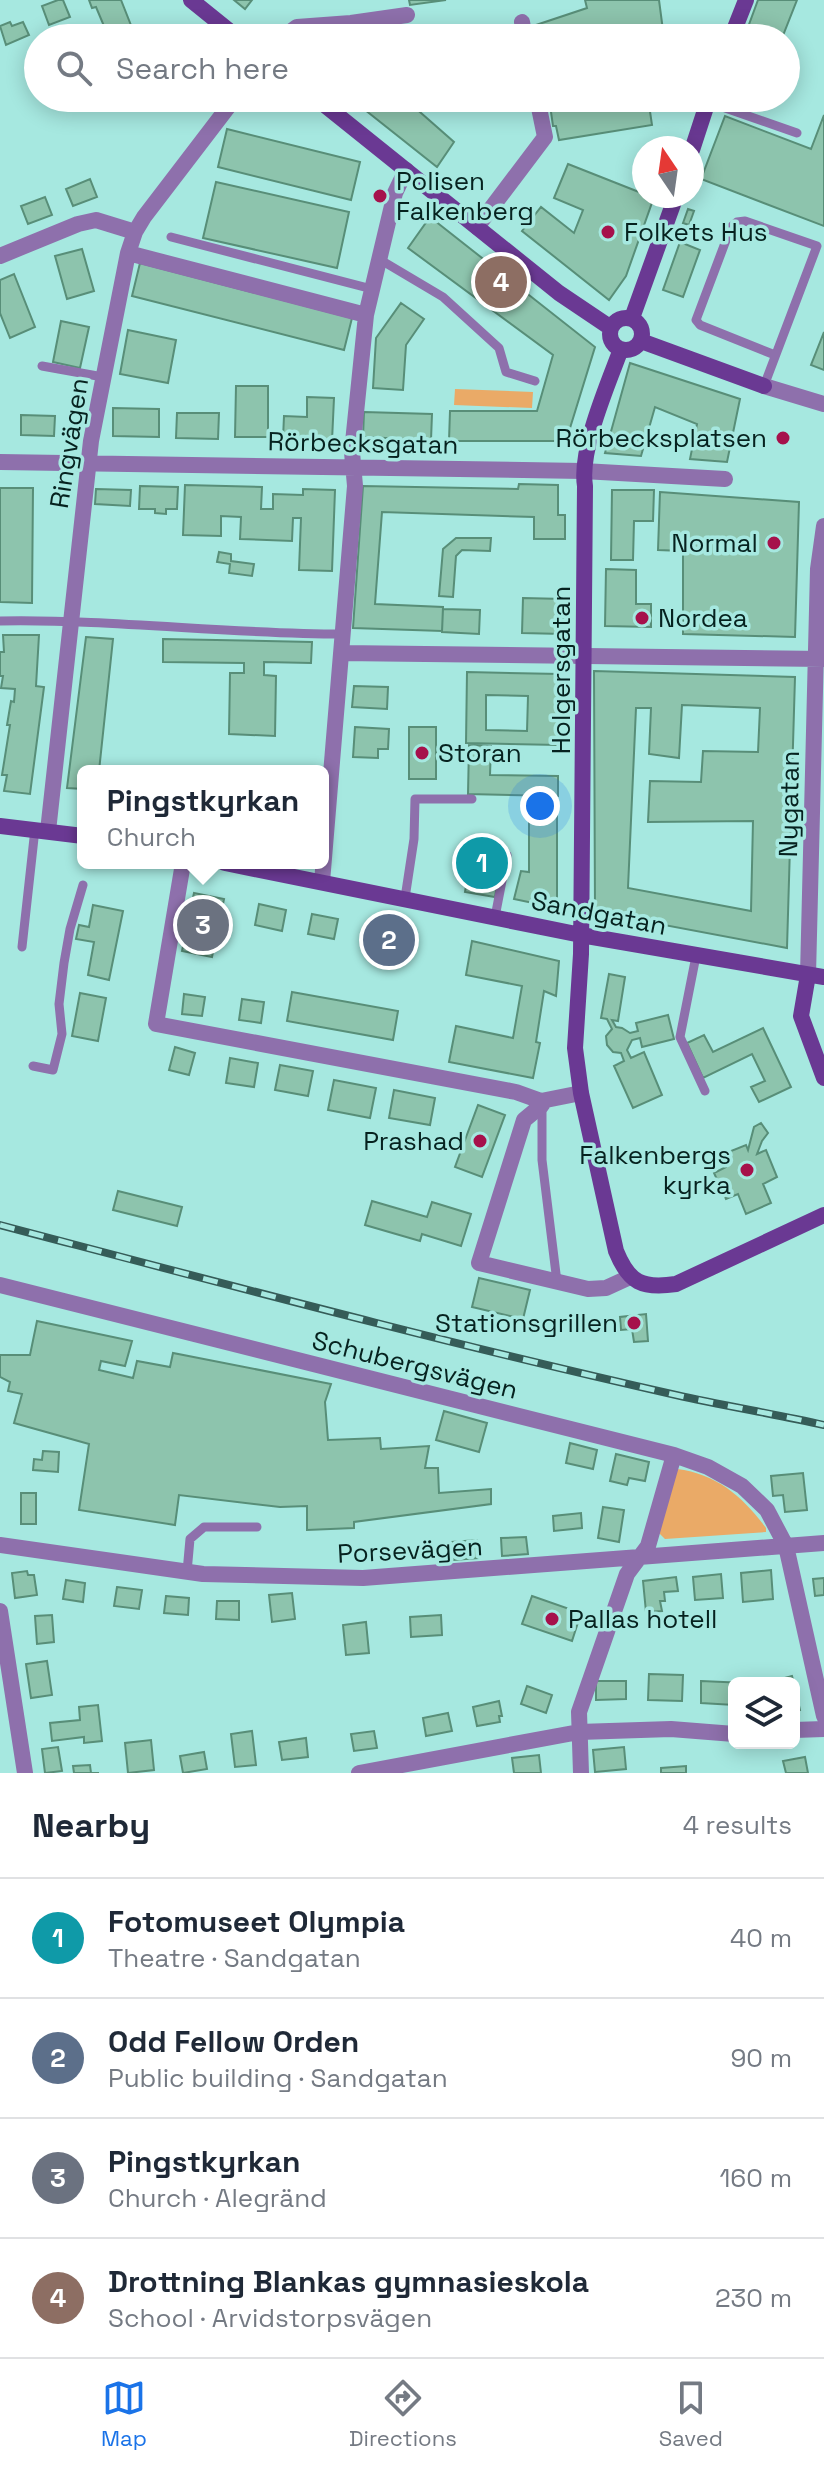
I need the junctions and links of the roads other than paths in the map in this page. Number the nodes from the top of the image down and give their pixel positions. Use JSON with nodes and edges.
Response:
{"nodes":[{"id":1,"x":191,"y":0,"type":"edge"},
{"id":2,"x":746,"y":0,"type":"edge"},
{"id":3,"x":407,"y":15,"type":"dead end"},
{"id":4,"x":221,"y":24,"type":"edge"},
{"id":5,"x":338,"y":24,"type":"edge"},
{"id":6,"x":737,"y":24,"type":"edge"},
{"id":7,"x":225,"y":112,"type":"edge"},
{"id":8,"x":334,"y":112,"type":"edge"},
{"id":9,"x":540,"y":112,"type":"edge"},
{"id":10,"x":705,"y":112,"type":"edge"},
{"id":11,"x":741,"y":112,"type":"edge"},
{"id":12,"x":797,"y":133,"type":"dead end"},
{"id":13,"x":697,"y":136,"type":"edge"},
{"id":14,"x":406,"y":170,"type":"junction"},
{"id":15,"x":672,"y":208,"type":"edge"},
{"id":16,"x":477,"y":227,"type":"junction"},
{"id":17,"x":135,"y":232,"type":"junction"},
{"id":18,"x":171,"y":237,"type":"dead end"},
{"id":19,"x":128,"y":253,"type":"junction"},
{"id":20,"x":0,"y":256,"type":"edge"},
{"id":21,"x":379,"y":259,"type":"junction"},
{"id":22,"x":372,"y":289,"type":"junction"},
{"id":23,"x":366,"y":315,"type":"junction"},
{"id":24,"x":632,"y":318,"type":"junction"},
{"id":25,"x":611,"y":328,"type":"junction"},
{"id":26,"x":641,"y":341,"type":"junction"},
{"id":27,"x":621,"y":349,"type":"junction"},
{"id":28,"x":775,"y":355,"type":"junction"},
{"id":29,"x":42,"y":366,"type":"dead end"},
{"id":30,"x":103,"y":377,"type":"junction"},
{"id":31,"x":535,"y":381,"type":"dead end"},
{"id":32,"x":764,"y":386,"type":"junction"},
{"id":33,"x":824,"y":404,"type":"edge"},
{"id":34,"x":0,"y":462,"type":"edge"},
{"id":35,"x":88,"y":462,"type":"junction"},
{"id":36,"x":354,"y":466,"type":"junction"},
{"id":37,"x":583,"y":471,"type":"junction"},
{"id":38,"x":725,"y":479,"type":"dead end"},
{"id":39,"x":824,"y":526,"type":"edge"},
{"id":40,"x":0,"y":621,"type":"edge"},
{"id":41,"x":70,"y":621,"type":"junction"},
{"id":42,"x":342,"y":634,"type":"junction"},
{"id":43,"x":341,"y":653,"type":"junction"},
{"id":44,"x":585,"y":657,"type":"junction"},
{"id":45,"x":820,"y":659,"type":"edge"},
{"id":46,"x":329,"y":798,"type":"edge"},
{"id":47,"x":472,"y":799,"type":"dead end"},
{"id":48,"x":0,"y":826,"type":"edge"},
{"id":49,"x":42,"y":830,"type":"junction"},
{"id":50,"x":77,"y":835,"type":"edge"},
{"id":51,"x":507,"y":855,"type":"dead end"},
{"id":52,"x":182,"y":869,"type":"edge"},
{"id":53,"x":256,"y":869,"type":"edge"},
{"id":54,"x":323,"y":869,"type":"edge"},
{"id":55,"x":322,"y":882,"type":"junction"},
{"id":56,"x":83,"y":885,"type":"dead end"},
{"id":57,"x":405,"y":898,"type":"junction"},
{"id":58,"x":495,"y":917,"type":"junction"},
{"id":59,"x":581,"y":935,"type":"junction"},
{"id":60,"x":22,"y":947,"type":"dead end"},
{"id":61,"x":696,"y":956,"type":"junction"},
{"id":62,"x":816,"y":976,"type":"edge"},
{"id":63,"x":33,"y":1066,"type":"dead end"},
{"id":64,"x":824,"y":1078,"type":"edge"},
{"id":65,"x":705,"y":1091,"type":"dead end"},
{"id":66,"x":581,"y":1093,"type":"junction"},
{"id":67,"x":542,"y":1103,"type":"junction"},
{"id":68,"x":824,"y":1215,"type":"edge"},
{"id":69,"x":630,"y":1277,"type":"junction"},
{"id":70,"x":557,"y":1282,"type":"junction"},
{"id":71,"x":0,"y":1285,"type":"edge"},
{"id":72,"x":674,"y":1455,"type":"junction"},
{"id":73,"x":257,"y":1527,"type":"dead end"},
{"id":74,"x":824,"y":1543,"type":"edge"},
{"id":75,"x":0,"y":1545,"type":"edge"},
{"id":76,"x":786,"y":1546,"type":"junction"},
{"id":77,"x":638,"y":1559,"type":"junction"},
{"id":78,"x":187,"y":1572,"type":"junction"},
{"id":79,"x":0,"y":1611,"type":"edge"},
{"id":80,"x":4,"y":1658,"type":"edge"},
{"id":81,"x":824,"y":1716,"type":"edge"},
{"id":82,"x":824,"y":1729,"type":"edge"},
{"id":83,"x":800,"y":1730,"type":"edge"},
{"id":84,"x":579,"y":1732,"type":"junction"},
{"id":85,"x":728,"y":1734,"type":"edge"},
{"id":86,"x":25,"y":1773,"type":"edge"},
{"id":87,"x":359,"y":1773,"type":"edge"},
{"id":88,"x":581,"y":1773,"type":"edge"}],
"edges":[{"from":1,"to":4,"type":"main road"},
{"from":2,"to":6,"type":"main road"},
{"from":3,"to":5,"type":"street"},
{"from":7,"to":17,"type":"street","name":"Ringvägen"},
{"from":8,"to":14,"type":"main road"},
{"from":9,"to":16,"type":"street"},
{"from":10,"to":13,"type":"main road"},
{"from":11,"to":12,"type":"lane"},
{"from":14,"to":16,"type":"main road"},
{"from":14,"to":21,"type":"street"},
{"from":15,"to":24,"type":"main road"},
{"from":16,"to":25,"type":"main road"},
{"from":17,"to":19,"type":"street","name":"Ringvägen"},
{"from":17,"to":20,"type":"street"},
{"from":18,"to":22,"type":"lane"},
{"from":19,"to":23,"type":"street"},
{"from":19,"to":30,"type":"street","name":"Ringvägen"},
{"from":21,"to":22,"type":"street"},
{"from":21,"to":31,"type":"lane"},
{"from":22,"to":23,"type":"street"},
{"from":23,"to":36,"type":"street"},
{"from":24,"to":25,"type":"main road"},
{"from":24,"to":26,"type":"main road"},
{"from":25,"to":27,"type":"main road"},
{"from":26,"to":27,"type":"main road"},
{"from":26,"to":32,"type":"main road"},
{"from":27,"to":37,"type":"main road","name":"Holgersgatan"},
{"from":28,"to":28,"type":"lane"},
{"from":28,"to":32,"type":"lane"},
{"from":29,"to":30,"type":"lane"},
{"from":30,"to":35,"type":"street","name":"Ringvägen"},
{"from":32,"to":33,"type":"street"},
{"from":34,"to":35,"type":"street","name":"Rörbecksgatan"},
{"from":35,"to":36,"type":"street","name":"Rörbecksgatan"},
{"from":35,"to":41,"type":"street","name":"Ringvägen"},
{"from":36,"to":37,"type":"street","name":"Rörbecksgatan"},
{"from":36,"to":42,"type":"street"},
{"from":37,"to":38,"type":"street","name":"Rörbecksgatan"},
{"from":37,"to":44,"type":"main road","name":"Holgersgatan"},
{"from":39,"to":45,"type":"street","name":"Nygatan"},
{"from":40,"to":41,"type":"lane"},
{"from":41,"to":42,"type":"lane"},
{"from":41,"to":49,"type":"street","name":"Ringvägen"},
{"from":42,"to":43,"type":"street"},
{"from":43,"to":44,"type":"street"},
{"from":43,"to":46,"type":"street"},
{"from":44,"to":45,"type":"street"},
{"from":44,"to":59,"type":"main road","name":"Holgersgatan"},
{"from":45,"to":62,"type":"street","name":"Nygatan"},
{"from":47,"to":57,"type":"lane"},
{"from":48,"to":49,"type":"main road"},
{"from":49,"to":50,"type":"main road"},
{"from":49,"to":60,"type":"lane"},
{"from":51,"to":58,"type":"lane"},
{"from":52,"to":67,"type":"street"},
{"from":53,"to":55,"type":"main road","name":"Sandgatan"},
{"from":54,"to":55,"type":"street"},
{"from":55,"to":57,"type":"main road","name":"Sandgatan"},
{"from":56,"to":63,"type":"lane"},
{"from":57,"to":58,"type":"main road","name":"Sandgatan"},
{"from":58,"to":59,"type":"main road","name":"Sandgatan"},
{"from":59,"to":61,"type":"main road","name":"Sandgatan"},
{"from":59,"to":66,"type":"main road","name":"Holgersgatan"},
{"from":61,"to":62,"type":"main road","name":"Sandgatan"},
{"from":61,"to":65,"type":"lane"},
{"from":62,"to":64,"type":"main road","name":"Nygatan"},
{"from":66,"to":67,"type":"street"},
{"from":66,"to":69,"type":"main road","name":"Holgersgatan"},
{"from":67,"to":70,"type":"lane"},
{"from":67,"to":70,"type":"street"},
{"from":68,"to":69,"type":"main road"},
{"from":69,"to":70,"type":"street"},
{"from":71,"to":72,"type":"street","name":"Schubergsvägen"},
{"from":72,"to":76,"type":"street","name":"Schubergsvägen"},
{"from":72,"to":77,"type":"street"},
{"from":73,"to":78,"type":"lane"},
{"from":74,"to":76,"type":"street","name":"Porsevägen"},
{"from":75,"to":78,"type":"street","name":"Porsevägen"},
{"from":76,"to":77,"type":"street","name":"Porsevägen"},
{"from":76,"to":81,"type":"street","name":"Schubergsvägen"},
{"from":77,"to":78,"type":"street","name":"Porsevägen"},
{"from":77,"to":84,"type":"street"},
{"from":79,"to":80,"type":"street"},
{"from":80,"to":86,"type":"street"},
{"from":82,"to":83,"type":"street"},
{"from":84,"to":85,"type":"street"},
{"from":84,"to":87,"type":"street"},
{"from":84,"to":88,"type":"street"}]}
